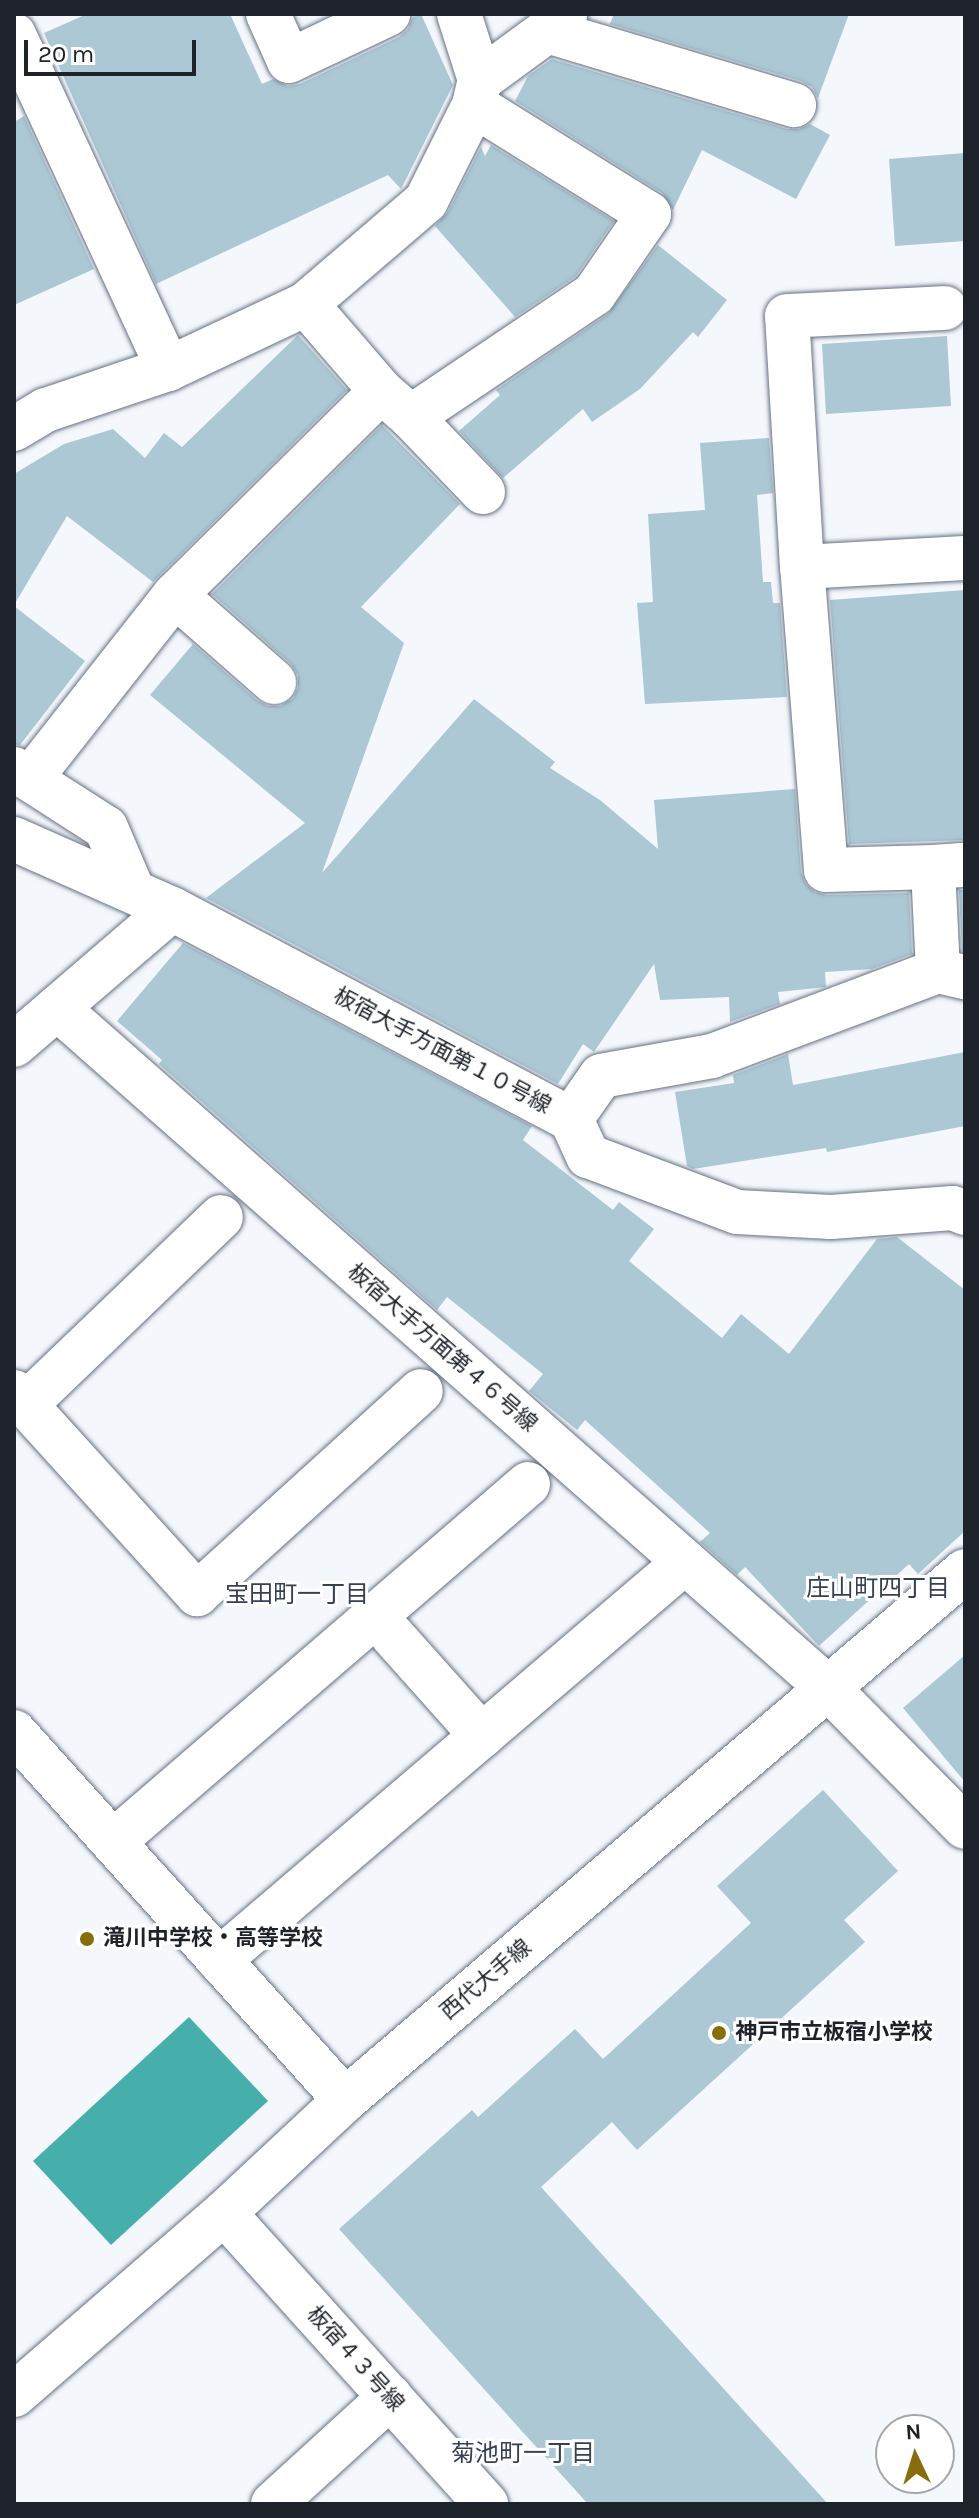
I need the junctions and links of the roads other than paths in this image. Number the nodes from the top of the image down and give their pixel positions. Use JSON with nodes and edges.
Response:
{"nodes":[{"id":1,"x":268,"y":14,"type":"edge"},
{"id":2,"x":388,"y":14,"type":"edge"},
{"id":3,"x":459,"y":14,"type":"edge"},
{"id":4,"x":556,"y":23,"type":"edge"},
{"id":5,"x":18,"y":57,"type":"edge"},
{"id":6,"x":477,"y":92,"type":"junction"},
{"id":7,"x":794,"y":105,"type":"dead end"},
{"id":8,"x":306,"y":304,"type":"junction"},
{"id":9,"x":945,"y":308,"type":"dead end"},
{"id":10,"x":168,"y":369,"type":"junction"},
{"id":11,"x":396,"y":404,"type":"junction"},
{"id":12,"x":14,"y":429,"type":"edge"},
{"id":13,"x":483,"y":492,"type":"dead end"},
{"id":14,"x":965,"y":558,"type":"edge"},
{"id":15,"x":802,"y":567,"type":"junction"},
{"id":16,"x":175,"y":595,"type":"junction"},
{"id":17,"x":274,"y":682,"type":"dead end"},
{"id":18,"x":22,"y":774,"type":"edge"},
{"id":19,"x":14,"y":839,"type":"edge"},
{"id":20,"x":949,"y":866,"type":"edge"},
{"id":21,"x":132,"y":889,"type":"junction"},
{"id":22,"x":172,"y":909,"type":"junction"},
{"id":23,"x":951,"y":974,"type":"edge"},
{"id":24,"x":57,"y":1008,"type":"junction"},
{"id":25,"x":14,"y":1045,"type":"edge"},
{"id":26,"x":571,"y":1119,"type":"junction"},
{"id":27,"x":965,"y":1213,"type":"edge"},
{"id":28,"x":221,"y":1217,"type":"dead end"},
{"id":29,"x":421,"y":1391,"type":"dead end"},
{"id":30,"x":20,"y":1398,"type":"edge"},
{"id":31,"x":528,"y":1484,"type":"dead end"},
{"id":32,"x":685,"y":1562,"type":"junction"},
{"id":33,"x":965,"y":1571,"type":"edge"},
{"id":34,"x":392,"y":1635,"type":"dead end"},
{"id":35,"x":828,"y":1688,"type":"junction"},
{"id":36,"x":14,"y":1732,"type":"edge"},
{"id":37,"x":482,"y":1736,"type":"junction"},
{"id":38,"x":965,"y":1827,"type":"edge"},
{"id":39,"x":113,"y":1842,"type":"junction"},
{"id":40,"x":219,"y":1960,"type":"junction"},
{"id":41,"x":345,"y":2100,"type":"junction"},
{"id":42,"x":224,"y":2213,"type":"junction"},
{"id":43,"x":14,"y":2395,"type":"edge"},
{"id":44,"x":390,"y":2397,"type":"junction"},
{"id":45,"x":273,"y":2504,"type":"edge"},
{"id":46,"x":486,"y":2504,"type":"edge"}],
"edges":[{"from":1,"to":2,"type":"street"},
{"from":3,"to":6,"type":"street"},
{"from":4,"to":6,"type":"street"},
{"from":4,"to":7,"type":"street"},
{"from":5,"to":10,"type":"street"},
{"from":6,"to":8,"type":"street"},
{"from":6,"to":11,"type":"street"},
{"from":8,"to":10,"type":"street"},
{"from":8,"to":11,"type":"street"},
{"from":9,"to":15,"type":"street"},
{"from":10,"to":12,"type":"street"},
{"from":11,"to":13,"type":"street"},
{"from":11,"to":16,"type":"street"},
{"from":14,"to":15,"type":"street"},
{"from":15,"to":20,"type":"street"},
{"from":16,"to":17,"type":"street"},
{"from":16,"to":18,"type":"street"},
{"from":18,"to":21,"type":"street"},
{"from":19,"to":21,"type":"street","name":"板宿大手方面第１０号線"},
{"from":20,"to":23,"type":"street"},
{"from":21,"to":22,"type":"street","name":"板宿大手方面第１０号線"},
{"from":22,"to":24,"type":"street"},
{"from":22,"to":26,"type":"street","name":"板宿大手方面第１０号線"},
{"from":23,"to":26,"type":"street"},
{"from":24,"to":25,"type":"street"},
{"from":24,"to":32,"type":"street","name":"板宿大手方面第４６号線"},
{"from":26,"to":27,"type":"street","name":"板宿大手方面第１０号線"},
{"from":28,"to":30,"type":"street"},
{"from":29,"to":30,"type":"street"},
{"from":31,"to":39,"type":"street"},
{"from":32,"to":35,"type":"street","name":"板宿大手方面第４６号線"},
{"from":32,"to":37,"type":"street"},
{"from":33,"to":35,"type":"street","name":"西代大手線"},
{"from":34,"to":37,"type":"street"},
{"from":35,"to":38,"type":"street","name":"板宿大手方面第４６号線"},
{"from":35,"to":41,"type":"street","name":"西代大手線"},
{"from":36,"to":39,"type":"street"},
{"from":37,"to":40,"type":"street"},
{"from":39,"to":40,"type":"street"},
{"from":40,"to":41,"type":"street"},
{"from":41,"to":42,"type":"street","name":"西代大手線"},
{"from":42,"to":43,"type":"street","name":"西代大手線"},
{"from":42,"to":44,"type":"street","name":"板宿４３号線"},
{"from":44,"to":45,"type":"street"},
{"from":44,"to":46,"type":"street","name":"板宿４３号線"}]}
